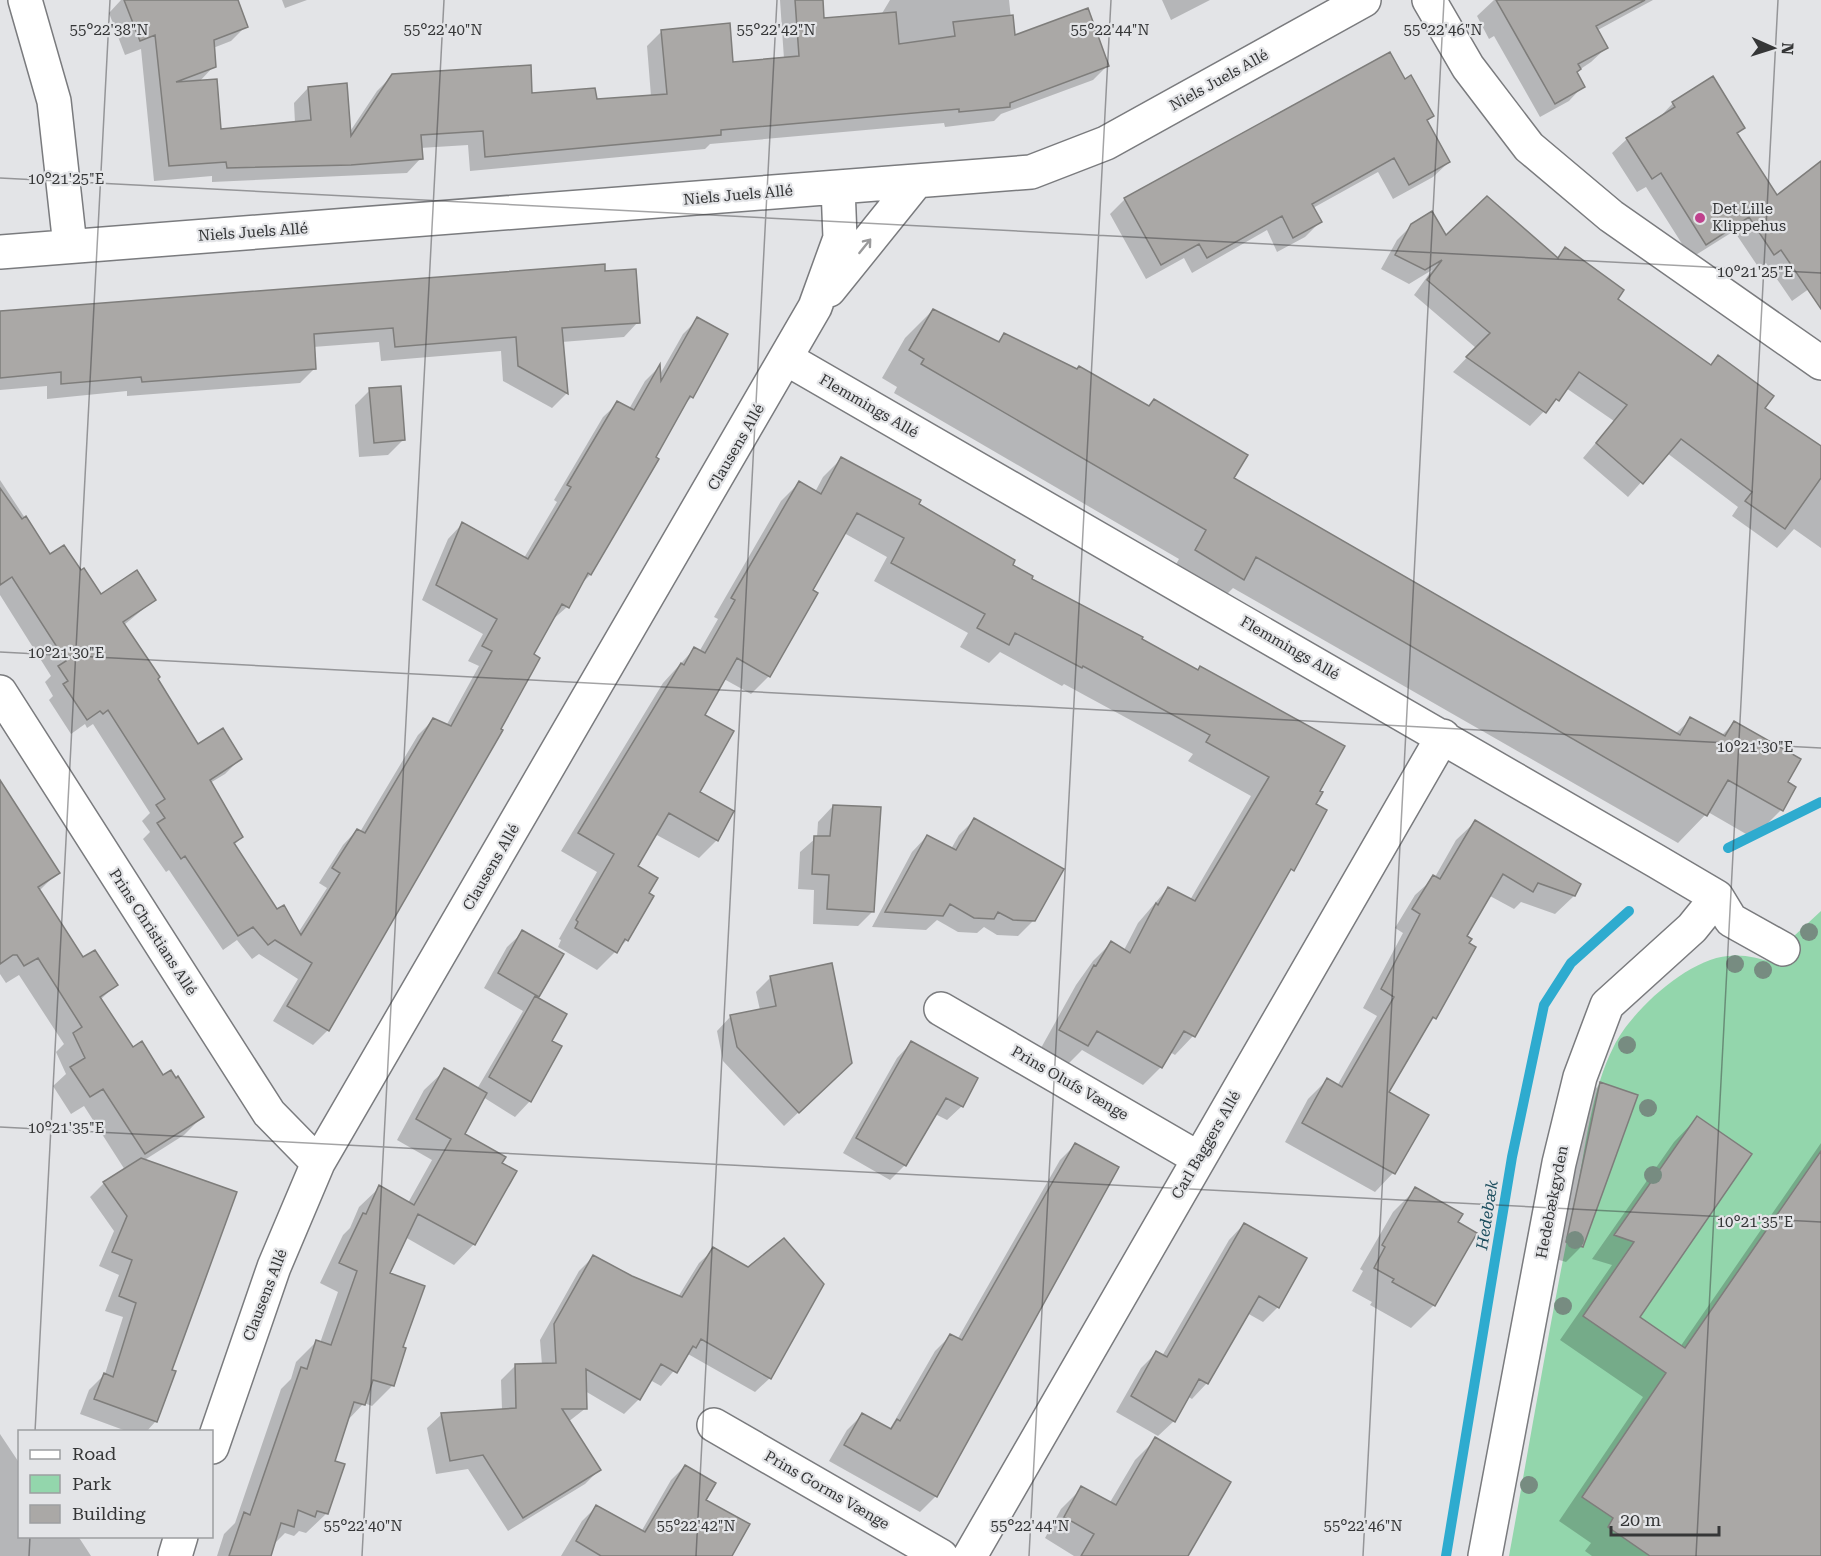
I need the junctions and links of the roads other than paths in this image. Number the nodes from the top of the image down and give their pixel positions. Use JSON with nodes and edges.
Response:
{"nodes":[{"id":1,"x":26,"y":0,"type":"edge"},
{"id":2,"x":1364,"y":0,"type":"edge"},
{"id":3,"x":1429,"y":0,"type":"edge"},
{"id":4,"x":916,"y":182,"type":"junction"},
{"id":5,"x":838,"y":187,"type":"junction"},
{"id":6,"x":70,"y":246,"type":"junction"},
{"id":7,"x":0,"y":252,"type":"edge"},
{"id":8,"x":815,"y":307,"type":"junction"},
{"id":9,"x":787,"y":359,"type":"junction"},
{"id":10,"x":1821,"y":363,"type":"edge"},
{"id":11,"x":0,"y":692,"type":"edge"},
{"id":12,"x":1443,"y":736,"type":"junction"},
{"id":13,"x":1717,"y":897,"type":"junction"},
{"id":14,"x":1783,"y":949,"type":"dead end"},
{"id":15,"x":941,"y":1009,"type":"dead end"},
{"id":16,"x":1198,"y":1158,"type":"junction"},
{"id":17,"x":318,"y":1163,"type":"junction"},
{"id":18,"x":714,"y":1425,"type":"dead end"},
{"id":19,"x":213,"y":1444,"type":"edge"},
{"id":20,"x":180,"y":1538,"type":"edge"},
{"id":21,"x":175,"y":1556,"type":"edge"},
{"id":22,"x":941,"y":1556,"type":"edge"},
{"id":23,"x":970,"y":1556,"type":"edge"},
{"id":24,"x":1485,"y":1556,"type":"edge"}],
"edges":[{"from":1,"to":6,"type":"street"},
{"from":2,"to":4,"type":"street","name":"Niels Juels Allé"},
{"from":3,"to":10,"type":"street"},
{"from":4,"to":5,"type":"street","name":"Niels Juels Allé"},
{"from":8,"to":4,"type":"street","name":"Clausens Allé","one_way":true},
{"from":5,"to":6,"type":"street","name":"Niels Juels Allé"},
{"from":5,"to":8,"type":"street","name":"Clausens Allé"},
{"from":6,"to":7,"type":"street","name":"Niels Juels Allé"},
{"from":8,"to":9,"type":"street","name":"Clausens Allé"},
{"from":9,"to":12,"type":"street","name":"Flemmings Allé"},
{"from":9,"to":17,"type":"street","name":"Clausens Allé"},
{"from":11,"to":17,"type":"street","name":"Prins Christians Allé"},
{"from":12,"to":13,"type":"street","name":"Flemmings Allé"},
{"from":12,"to":16,"type":"street","name":"Carl Baggers Allé"},
{"from":13,"to":14,"type":"street","name":"Flemmings Allé"},
{"from":13,"to":24,"type":"street","name":"Hedebækgyden"},
{"from":15,"to":16,"type":"street","name":"Prins Olufs Vænge"},
{"from":16,"to":23,"type":"street","name":"Carl Baggers Allé"},
{"from":17,"to":19,"type":"street","name":"Clausens Allé"},
{"from":18,"to":22,"type":"street","name":"Prins Gorms Vænge"},
{"from":20,"to":21,"type":"street"}]}
